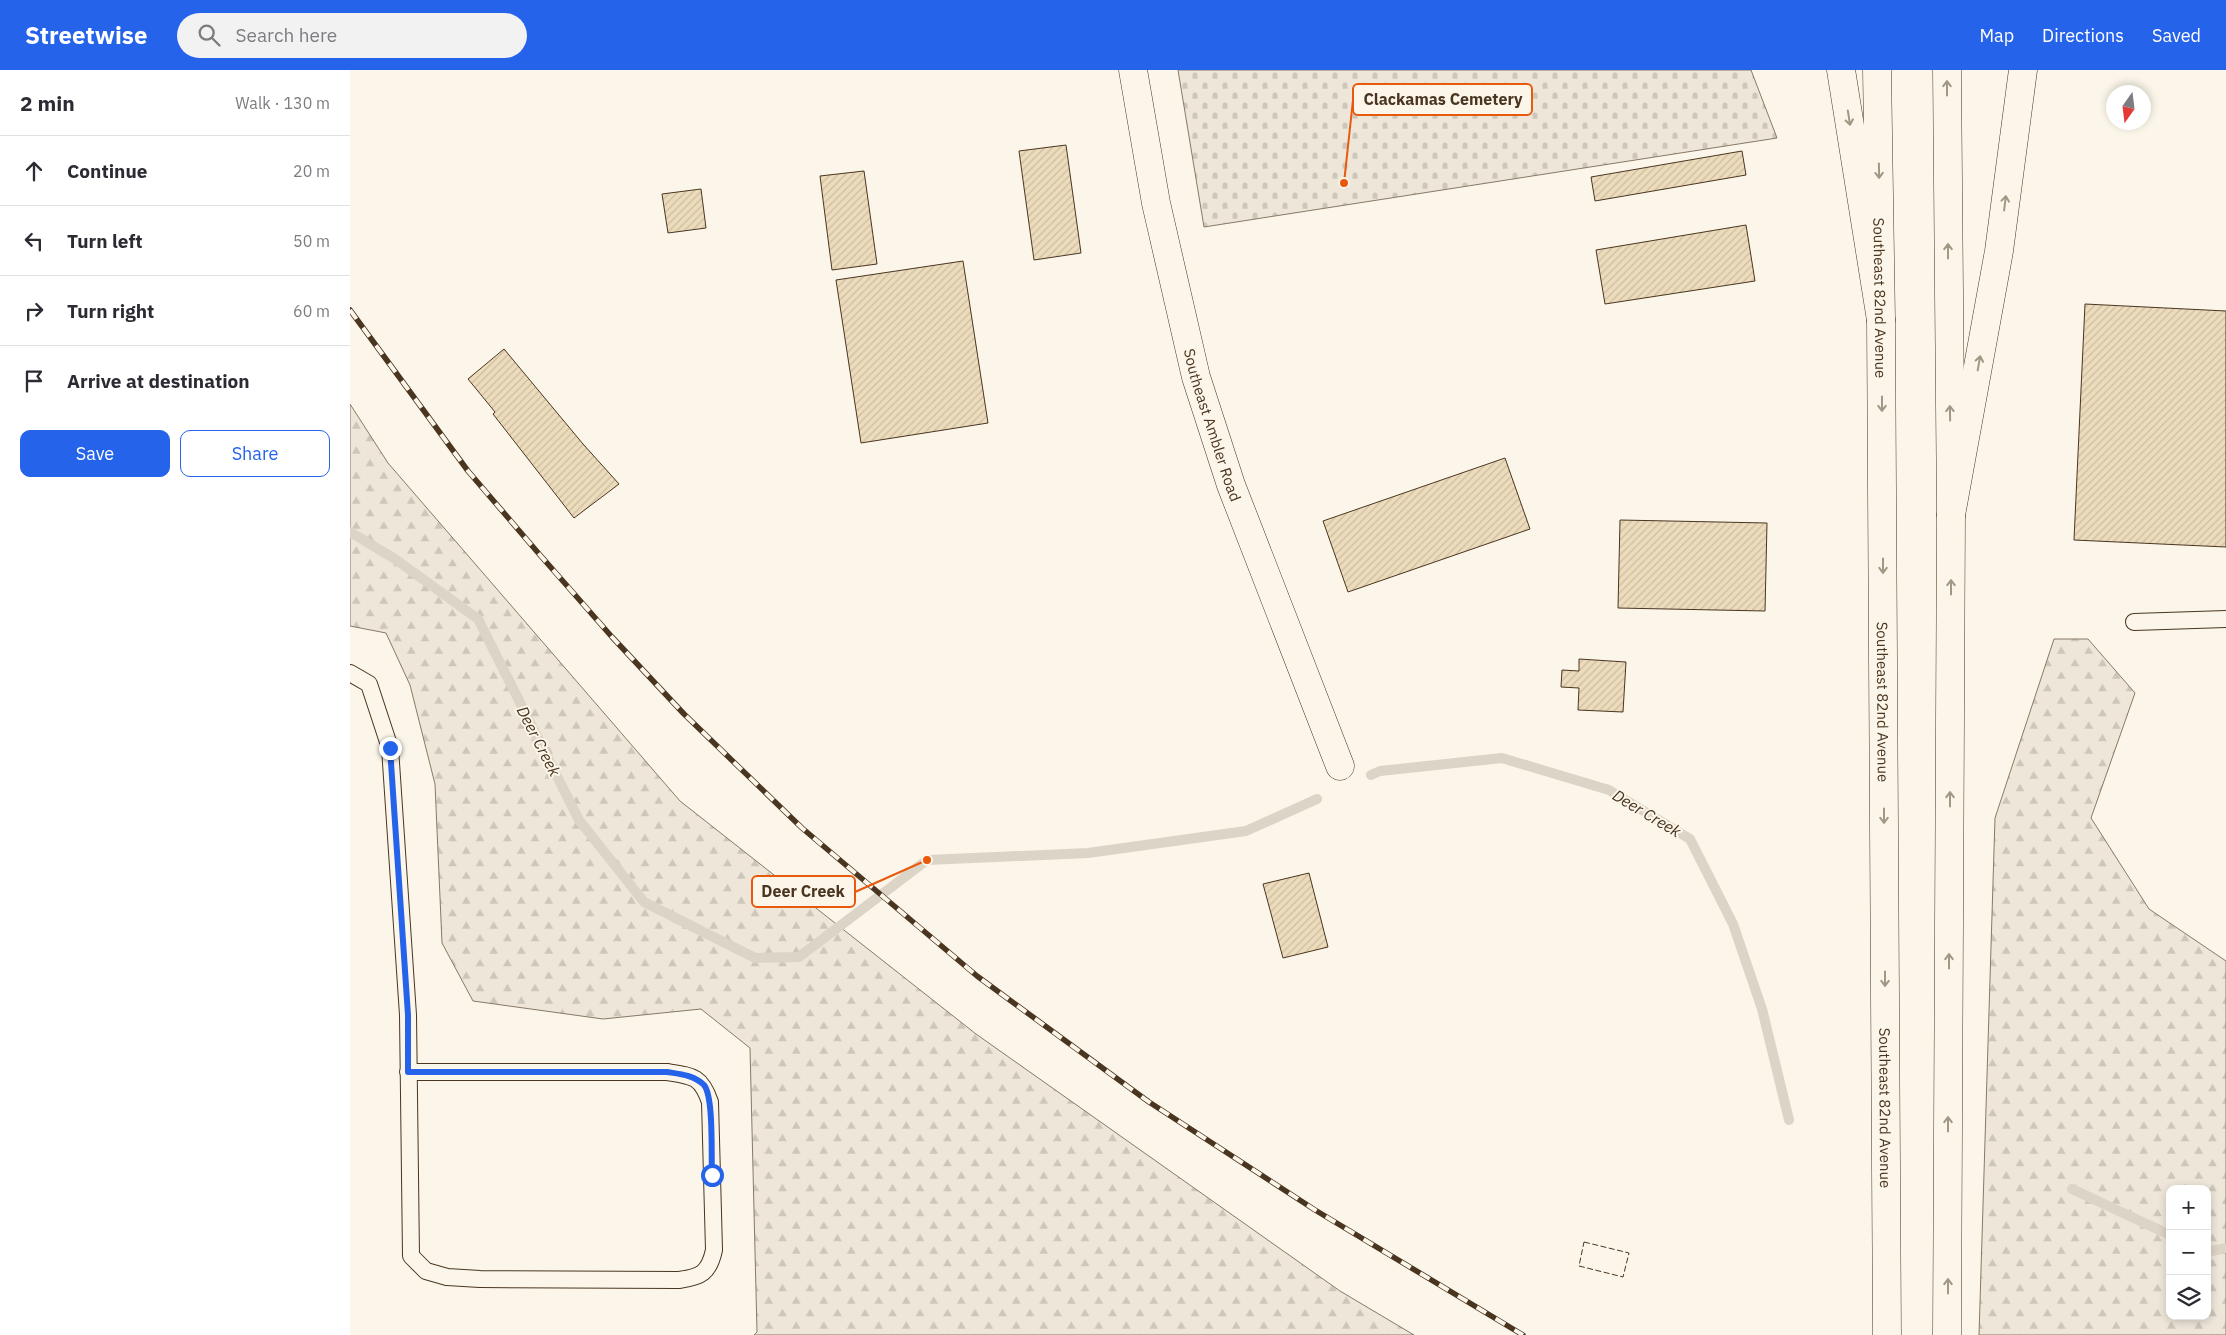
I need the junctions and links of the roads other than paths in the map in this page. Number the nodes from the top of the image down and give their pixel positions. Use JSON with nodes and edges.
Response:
{"nodes":[{"id":1,"x":1133,"y":70,"type":"edge"},
{"id":2,"x":1841,"y":70,"type":"edge"},
{"id":3,"x":1877,"y":70,"type":"edge"},
{"id":4,"x":1947,"y":70,"type":"edge"},
{"id":5,"x":2022,"y":70,"type":"edge"},
{"id":6,"x":1882,"y":320,"type":"junction"},
{"id":7,"x":1951,"y":515,"type":"junction"},
{"id":8,"x":2226,"y":619,"type":"edge"},
{"id":9,"x":2134,"y":622,"type":"dead end"},
{"id":10,"x":350,"y":673,"type":"edge"},
{"id":11,"x":1340,"y":766,"type":"dead end"},
{"id":12,"x":408,"y":1072,"type":"junction"},
{"id":13,"x":1887,"y":1322,"type":"edge"},
{"id":14,"x":1947,"y":1335,"type":"edge"}],
"edges":[{"from":1,"to":11,"type":"main road","name":"Southeast Ambler Road"},
{"from":2,"to":6,"type":"main road","one_way":true},
{"from":3,"to":6,"type":"main road","name":"Southeast 82nd Avenue","one_way":true},
{"from":7,"to":4,"type":"main road","one_way":true},
{"from":7,"to":5,"type":"main road","one_way":true},
{"from":6,"to":13,"type":"main road","name":"Southeast 82nd Avenue","one_way":true},
{"from":14,"to":7,"type":"main road","one_way":true},
{"from":8,"to":9,"type":"lane"},
{"from":10,"to":12,"type":"lane"},
{"from":12,"to":12,"type":"lane"}]}
